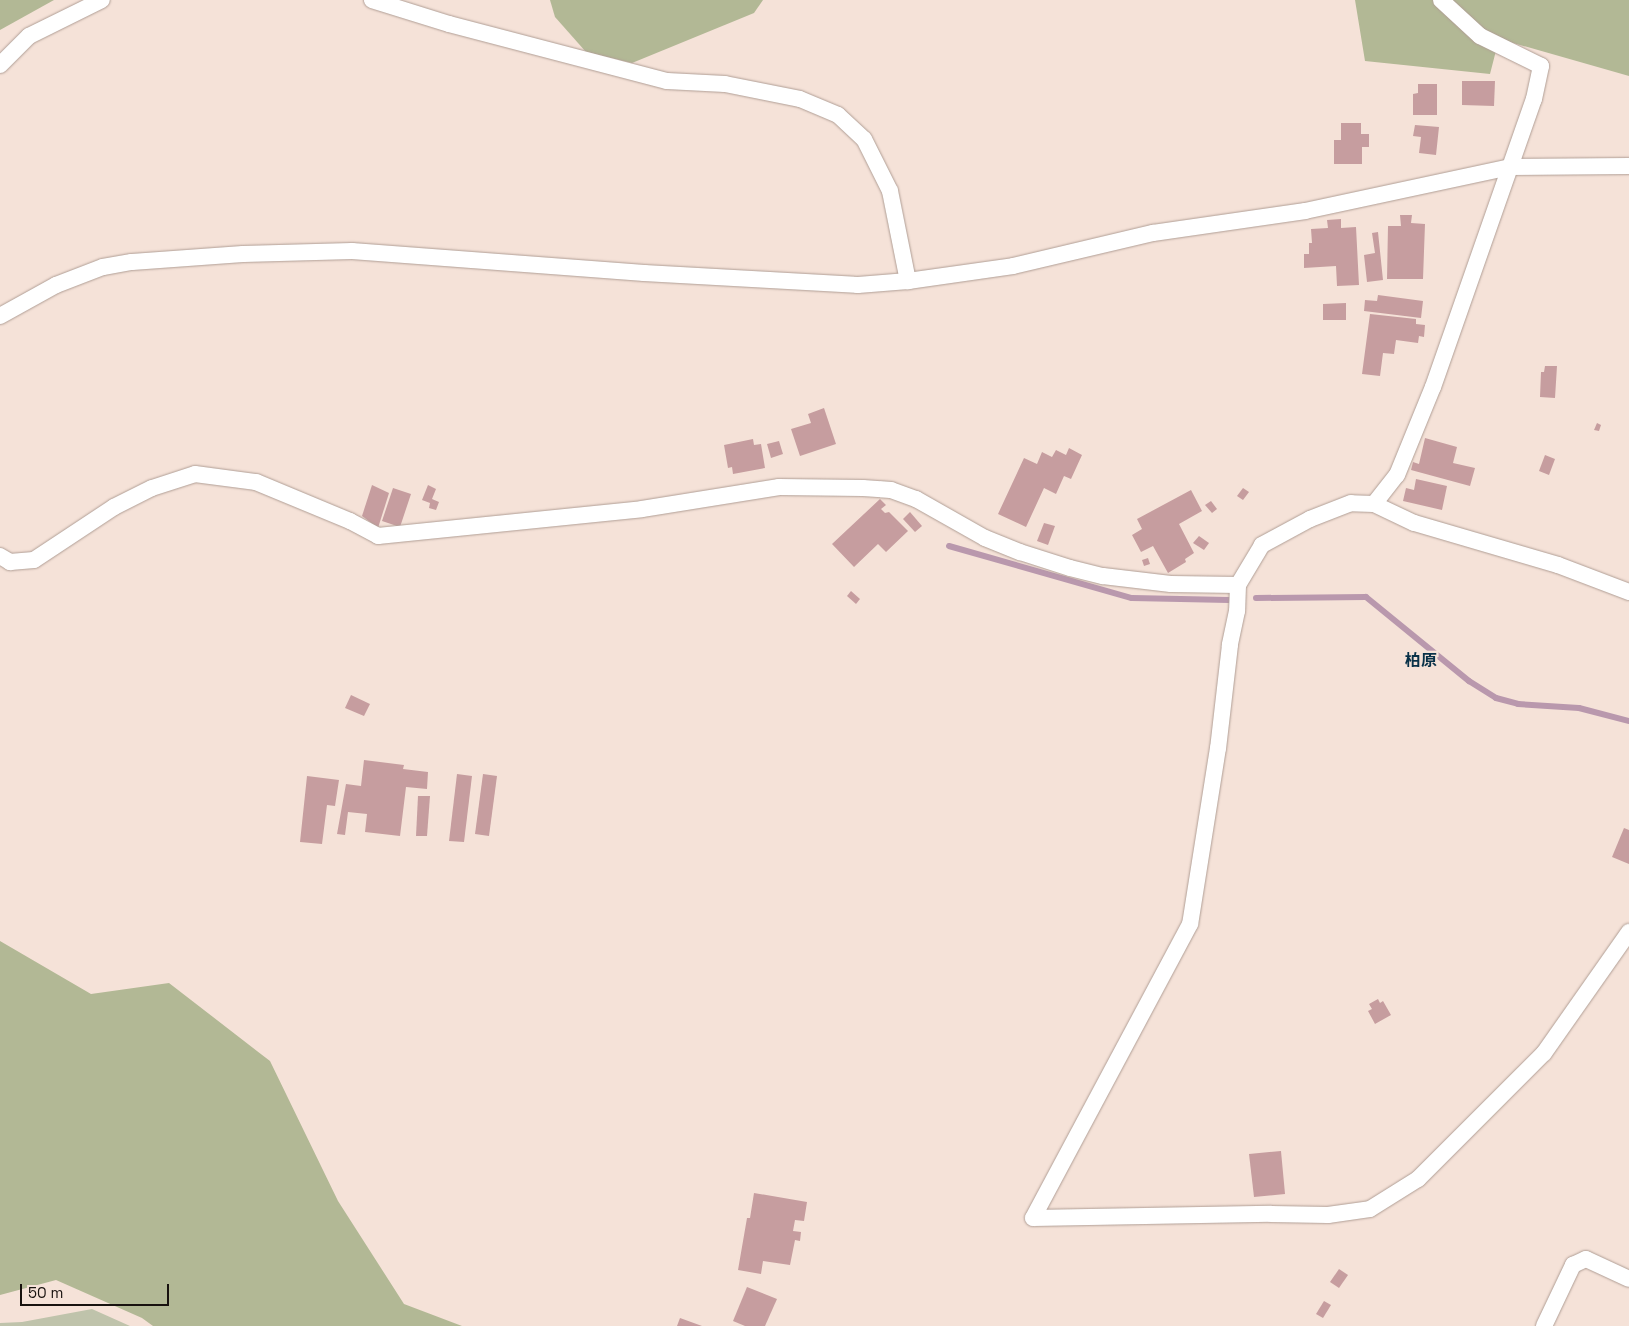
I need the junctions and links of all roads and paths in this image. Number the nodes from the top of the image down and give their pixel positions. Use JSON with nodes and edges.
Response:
{"nodes":[{"id":1,"x":102,"y":0,"type":"edge"},
{"id":2,"x":372,"y":0,"type":"edge"},
{"id":3,"x":1441,"y":0,"type":"edge"},
{"id":4,"x":0,"y":64,"type":"edge"},
{"id":5,"x":1629,"y":166,"type":"edge"},
{"id":6,"x":1510,"y":167,"type":"junction"},
{"id":7,"x":908,"y":281,"type":"junction"},
{"id":8,"x":0,"y":316,"type":"edge"},
{"id":9,"x":1374,"y":504,"type":"junction"},
{"id":10,"x":0,"y":556,"type":"edge"},
{"id":11,"x":1238,"y":585,"type":"junction"},
{"id":12,"x":1629,"y":592,"type":"edge"},
{"id":13,"x":1629,"y":932,"type":"edge"},
{"id":14,"x":1629,"y":1279,"type":"edge"},
{"id":15,"x":1544,"y":1326,"type":"edge"}],
"edges":[{"from":1,"to":4,"type":"street"},
{"from":2,"to":7,"type":"street"},
{"from":3,"to":6,"type":"street"},
{"from":5,"to":6,"type":"street"},
{"from":6,"to":7,"type":"street"},
{"from":6,"to":9,"type":"street"},
{"from":7,"to":8,"type":"street"},
{"from":9,"to":11,"type":"street"},
{"from":9,"to":12,"type":"street"},
{"from":10,"to":11,"type":"street"},
{"from":11,"to":13,"type":"street"},
{"from":14,"to":15,"type":"street"}]}
